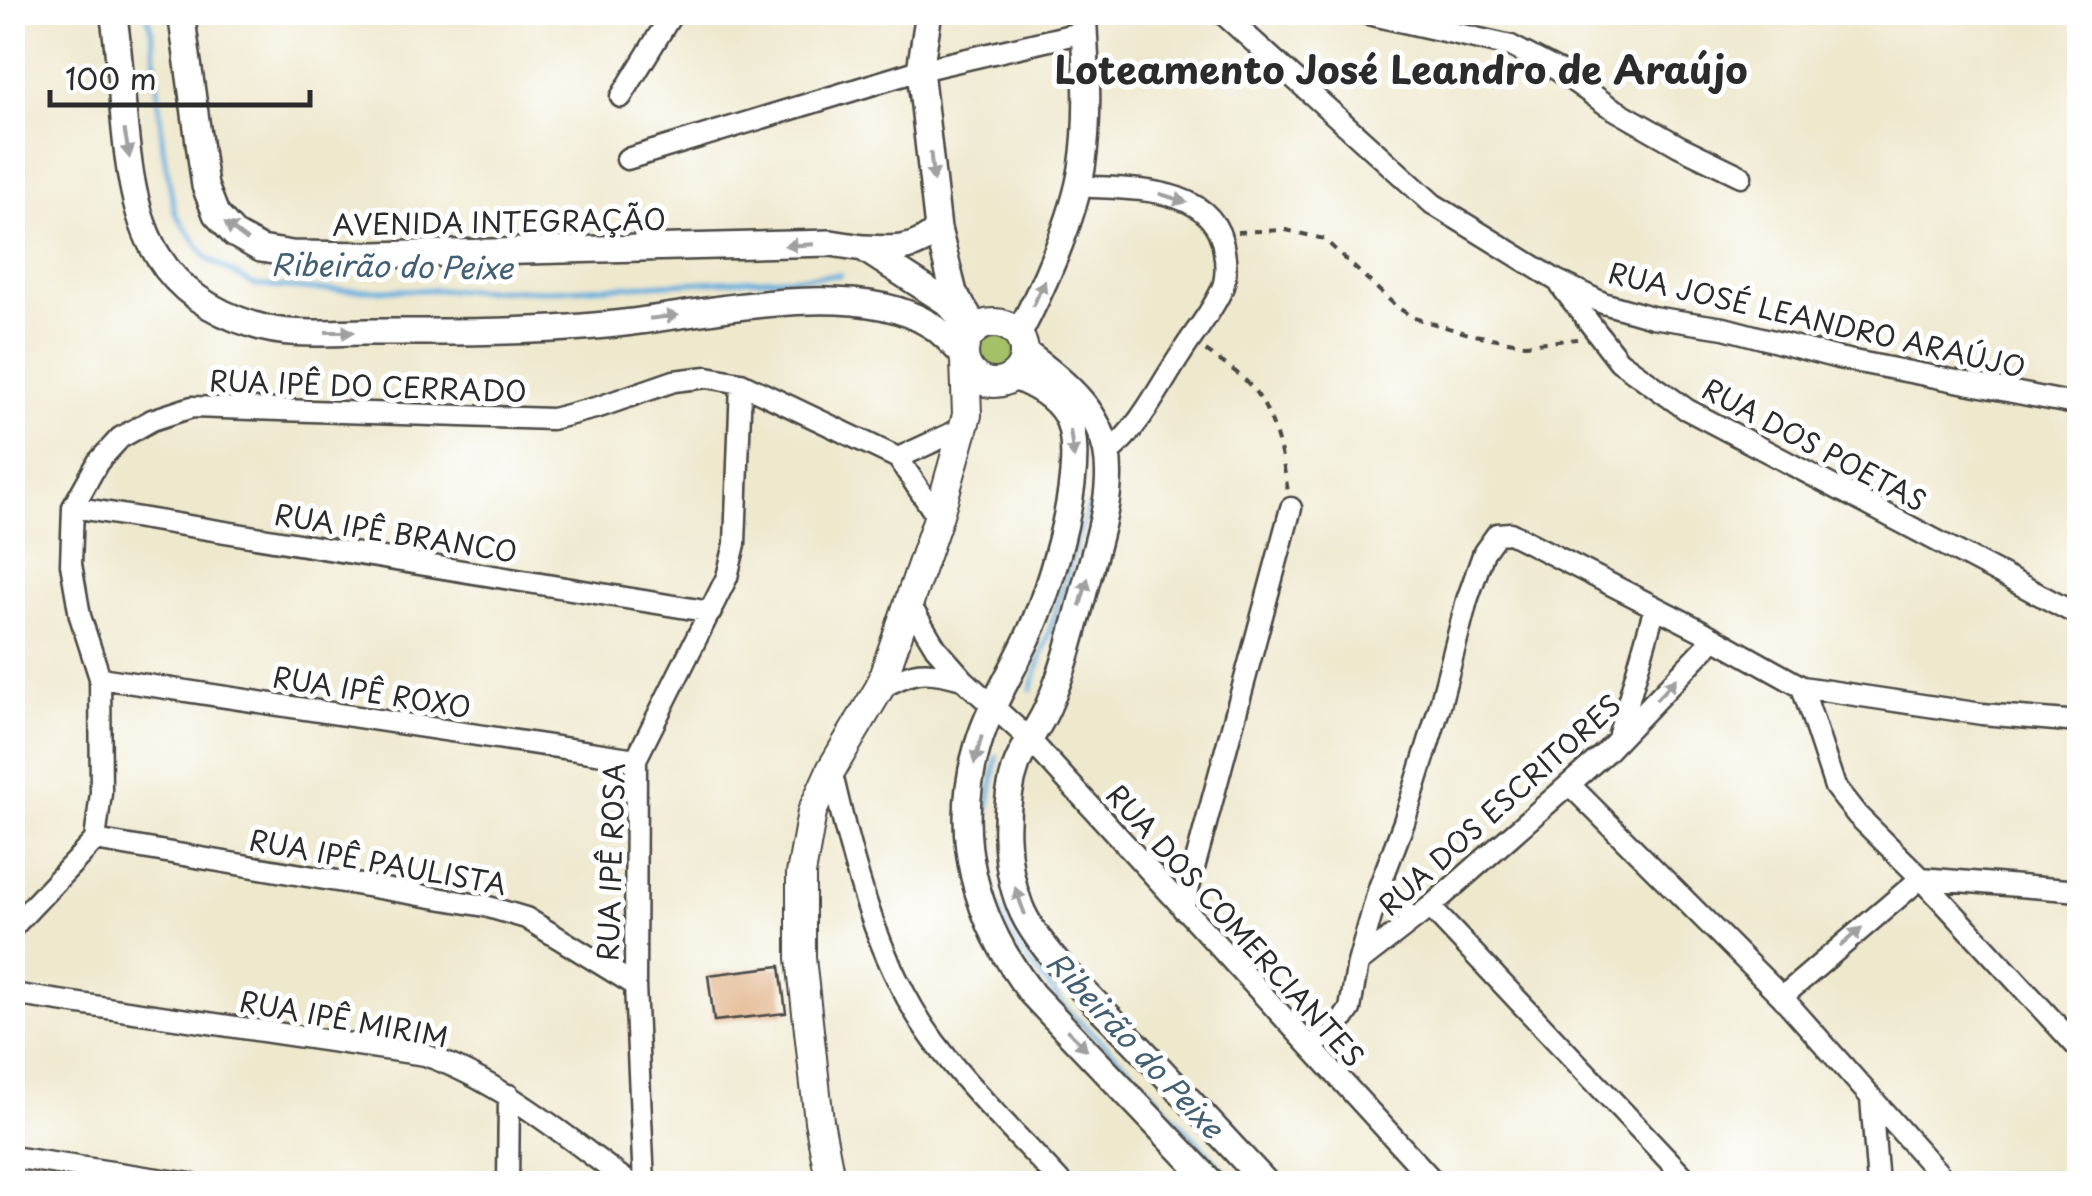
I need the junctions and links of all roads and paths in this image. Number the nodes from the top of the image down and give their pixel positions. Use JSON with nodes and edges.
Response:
{"nodes":[{"id":1,"x":112,"y":12,"type":"edge"},
{"id":2,"x":181,"y":12,"type":"edge"},
{"id":3,"x":672,"y":12,"type":"edge"},
{"id":4,"x":929,"y":12,"type":"edge"},
{"id":5,"x":1222,"y":12,"type":"edge"},
{"id":6,"x":1359,"y":12,"type":"edge"},
{"id":7,"x":1083,"y":22,"type":"edge"},
{"id":8,"x":920,"y":70,"type":"junction"},
{"id":9,"x":621,"y":97,"type":"dead end"},
{"id":10,"x":627,"y":159,"type":"dead end"},
{"id":11,"x":1741,"y":176,"type":"dead end"},
{"id":12,"x":1076,"y":186,"type":"junction"},
{"id":13,"x":938,"y":229,"type":"junction"},
{"id":14,"x":1222,"y":233,"type":"junction"},
{"id":15,"x":863,"y":248,"type":"junction"},
{"id":16,"x":1556,"y":280,"type":"junction"},
{"id":17,"x":1602,"y":336,"type":"junction"},
{"id":18,"x":1190,"y":340,"type":"junction"},
{"id":19,"x":970,"y":343,"type":"junction"},
{"id":20,"x":1012,"y":362,"type":"junction"},
{"id":21,"x":741,"y":383,"type":"junction"},
{"id":22,"x":2080,"y":405,"type":"edge"},
{"id":23,"x":965,"y":422,"type":"junction"},
{"id":24,"x":1108,"y":453,"type":"junction"},
{"id":25,"x":898,"y":458,"type":"junction"},
{"id":26,"x":73,"y":507,"type":"junction"},
{"id":27,"x":1291,"y":508,"type":"joint"},
{"id":28,"x":938,"y":518,"type":"junction"},
{"id":29,"x":910,"y":605,"type":"junction"},
{"id":30,"x":1655,"y":607,"type":"junction"},
{"id":31,"x":710,"y":612,"type":"junction"},
{"id":32,"x":2080,"y":616,"type":"edge"},
{"id":33,"x":1715,"y":638,"type":"junction"},
{"id":34,"x":100,"y":678,"type":"junction"},
{"id":35,"x":964,"y":680,"type":"junction"},
{"id":36,"x":1802,"y":687,"type":"junction"},
{"id":37,"x":879,"y":689,"type":"junction"},
{"id":38,"x":995,"y":705,"type":"junction"},
{"id":39,"x":2080,"y":722,"type":"edge"},
{"id":40,"x":1030,"y":740,"type":"junction"},
{"id":41,"x":1616,"y":740,"type":"junction"},
{"id":42,"x":636,"y":759,"type":"junction"},
{"id":43,"x":831,"y":770,"type":"junction"},
{"id":44,"x":1570,"y":784,"type":"junction"},
{"id":45,"x":94,"y":840,"type":"junction"},
{"id":46,"x":1920,"y":878,"type":"junction"},
{"id":47,"x":1379,"y":888,"type":"junction"},
{"id":48,"x":2080,"y":891,"type":"edge"},
{"id":49,"x":1183,"y":910,"type":"junction"},
{"id":50,"x":1422,"y":913,"type":"junction"},
{"id":51,"x":12,"y":928,"type":"edge"},
{"id":52,"x":1358,"y":963,"type":"junction"},
{"id":53,"x":634,"y":985,"type":"junction"},
{"id":54,"x":12,"y":994,"type":"edge"},
{"id":55,"x":1782,"y":997,"type":"junction"},
{"id":56,"x":1310,"y":1045,"type":"junction"},
{"id":57,"x":2080,"y":1050,"type":"edge"},
{"id":58,"x":509,"y":1095,"type":"junction"},
{"id":59,"x":1871,"y":1099,"type":"junction"},
{"id":60,"x":12,"y":1157,"type":"edge"},
{"id":61,"x":190,"y":1184,"type":"edge"},
{"id":62,"x":508,"y":1184,"type":"edge"},
{"id":63,"x":632,"y":1184,"type":"edge"},
{"id":64,"x":644,"y":1184,"type":"edge"},
{"id":65,"x":831,"y":1184,"type":"edge"},
{"id":66,"x":1062,"y":1184,"type":"edge"},
{"id":67,"x":1213,"y":1184,"type":"edge"},
{"id":68,"x":1267,"y":1184,"type":"edge"},
{"id":69,"x":1436,"y":1184,"type":"edge"},
{"id":70,"x":1691,"y":1184,"type":"edge"},
{"id":71,"x":1878,"y":1184,"type":"edge"},
{"id":72,"x":1948,"y":1184,"type":"edge"}],
"edges":[{"from":1,"to":19,"type":"street","one_way":true},
{"from":15,"to":2,"type":"street","name":"AVENIDA INTEGRAÇÃO","one_way":true},
{"from":3,"to":9,"type":"street"},
{"from":4,"to":8,"type":"street"},
{"from":5,"to":16,"type":"street","name":"RUA JOSÉ LEANDRO ARAÚJO"},
{"from":6,"to":11,"type":"street"},
{"from":7,"to":8,"type":"street"},
{"from":7,"to":12,"type":"street"},
{"from":8,"to":10,"type":"street"},
{"from":8,"to":13,"type":"street","one_way":true},
{"from":12,"to":14,"type":"street","one_way":true},
{"from":20,"to":12,"type":"street","one_way":true},
{"from":13,"to":15,"type":"street"},
{"from":13,"to":19,"type":"street"},
{"from":14,"to":17,"type":"path"},
{"from":14,"to":18,"type":"street"},
{"from":15,"to":19,"type":"street","name":"AVENIDA INTEGRAÇÃO"},
{"from":16,"to":17,"type":"street","name":"RUA DOS POETAS"},
{"from":16,"to":22,"type":"street","name":"RUA JOSÉ LEANDRO ARAÚJO"},
{"from":17,"to":32,"type":"street","name":"RUA DOS POETAS"},
{"from":18,"to":24,"type":"street"},
{"from":18,"to":27,"type":"path"},
{"from":19,"to":20,"type":"main road"},
{"from":19,"to":20,"type":"main road"},
{"from":19,"to":23,"type":"main road"},
{"from":20,"to":23,"type":"main road"},
{"from":20,"to":24,"type":"street"},
{"from":20,"to":38,"type":"street","one_way":true},
{"from":21,"to":25,"type":"street","name":"RUA IPÊ DO CERRADO"},
{"from":21,"to":26,"type":"street","name":"RUA IPÊ DO CERRADO"},
{"from":21,"to":31,"type":"street","name":"RUA IPÊ ROSA"},
{"from":23,"to":25,"type":"street"},
{"from":23,"to":28,"type":"main road"},
{"from":40,"to":24,"type":"street","one_way":true},
{"from":25,"to":28,"type":"street"},
{"from":26,"to":31,"type":"street","name":"RUA IPÊ BRANCO"},
{"from":26,"to":34,"type":"street","name":"RUA IPÊ DO CERRADO"},
{"from":27,"to":49,"type":"street"},
{"from":28,"to":29,"type":"main road"},
{"from":29,"to":35,"type":"street","name":"RUA DOS COMERCIANTES"},
{"from":29,"to":37,"type":"main road"},
{"from":30,"to":33,"type":"street"},
{"from":30,"to":41,"type":"street"},
{"from":30,"to":47,"type":"street"},
{"from":31,"to":42,"type":"street","name":"RUA IPÊ ROSA"},
{"from":33,"to":36,"type":"street"},
{"from":41,"to":33,"type":"street","name":"RUA DOS ESCRITORES","one_way":true},
{"from":34,"to":42,"type":"street","name":"RUA IPÊ ROXO"},
{"from":34,"to":45,"type":"street","name":"RUA IPÊ DO CERRADO"},
{"from":35,"to":37,"type":"street"},
{"from":35,"to":38,"type":"street","name":"RUA DOS COMERCIANTES"},
{"from":36,"to":39,"type":"street"},
{"from":36,"to":46,"type":"street"},
{"from":37,"to":43,"type":"main road"},
{"from":38,"to":40,"type":"street","name":"RUA DOS COMERCIANTES"},
{"from":38,"to":67,"type":"street","one_way":true},
{"from":40,"to":49,"type":"street","name":"RUA DOS COMERCIANTES"},
{"from":68,"to":40,"type":"street","one_way":true},
{"from":41,"to":44,"type":"street","name":"RUA DOS ESCRITORES"},
{"from":42,"to":53,"type":"street","name":"RUA IPÊ ROSA"},
{"from":43,"to":65,"type":"main road"},
{"from":43,"to":66,"type":"street"},
{"from":44,"to":50,"type":"street","name":"RUA DOS ESCRITORES"},
{"from":44,"to":55,"type":"street"},
{"from":45,"to":51,"type":"street"},
{"from":45,"to":53,"type":"street","name":"RUA IPÊ PAULISTA"},
{"from":46,"to":48,"type":"street"},
{"from":55,"to":46,"type":"street","one_way":true},
{"from":46,"to":57,"type":"street"},
{"from":47,"to":50,"type":"street"},
{"from":47,"to":52,"type":"street"},
{"from":49,"to":56,"type":"street","name":"RUA DOS COMERCIANTES"},
{"from":50,"to":52,"type":"street","name":"RUA DOS ESCRITORES"},
{"from":50,"to":70,"type":"street"},
{"from":52,"to":56,"type":"street"},
{"from":53,"to":64,"type":"street","name":"RUA IPÊ ROSA"},
{"from":54,"to":58,"type":"street","name":"RUA IPÊ MIRIM"},
{"from":55,"to":59,"type":"street"},
{"from":56,"to":69,"type":"street","name":"RUA DOS COMERCIANTES"},
{"from":58,"to":62,"type":"street"},
{"from":58,"to":63,"type":"street","name":"RUA IPÊ MIRIM"},
{"from":59,"to":71,"type":"street"},
{"from":59,"to":72,"type":"street"},
{"from":60,"to":61,"type":"street"}]}
